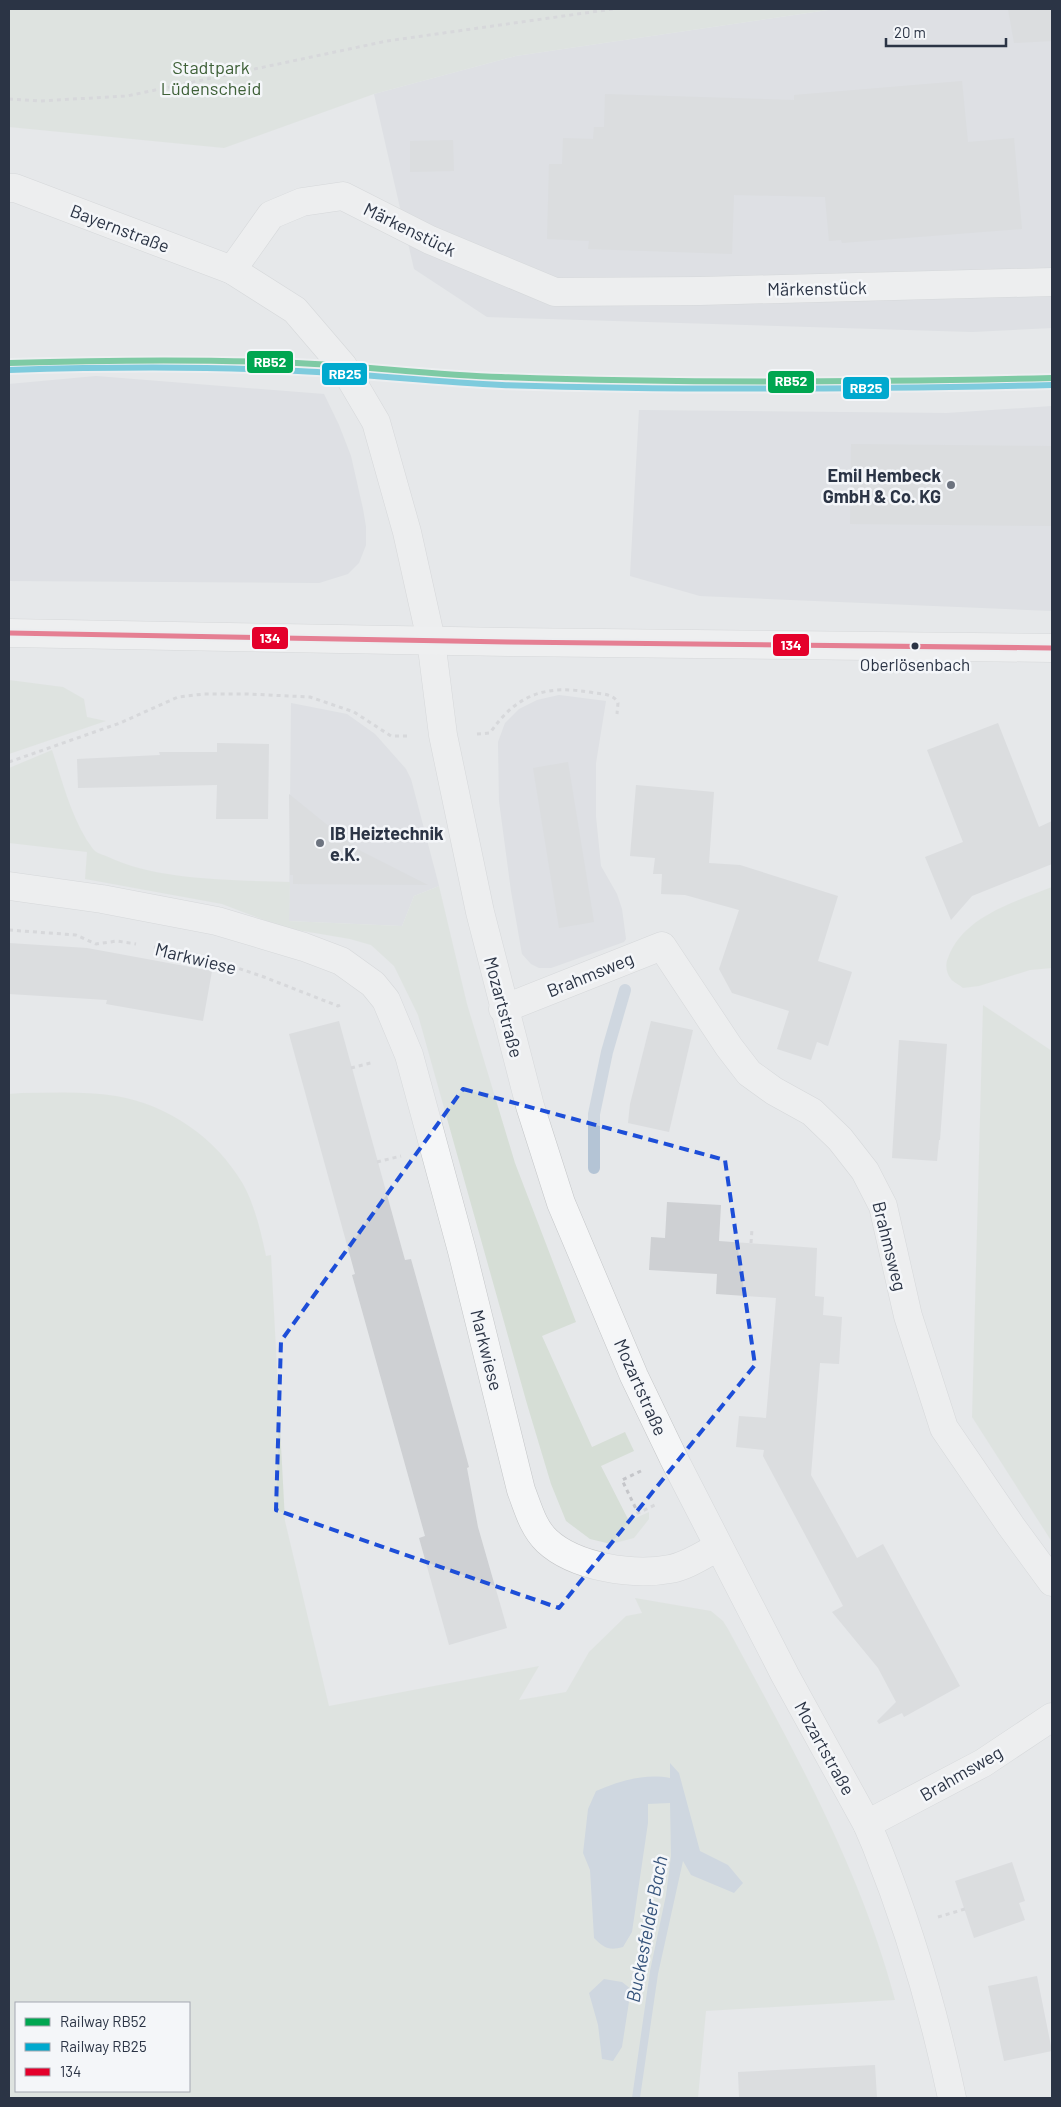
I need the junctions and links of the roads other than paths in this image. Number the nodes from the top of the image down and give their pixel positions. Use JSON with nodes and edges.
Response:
{"nodes":[{"id":1,"x":11,"y":189,"type":"edge"},
{"id":2,"x":232,"y":270,"type":"junction"},
{"id":3,"x":1052,"y":282,"type":"edge"},
{"id":4,"x":9,"y":633,"type":"edge"},
{"id":5,"x":431,"y":640,"type":"junction"},
{"id":6,"x":1052,"y":648,"type":"edge"},
{"id":7,"x":9,"y":886,"type":"edge"},
{"id":8,"x":504,"y":1009,"type":"junction"},
{"id":9,"x":718,"y":1547,"type":"junction"},
{"id":10,"x":1052,"y":1582,"type":"edge"},
{"id":11,"x":1052,"y":1718,"type":"edge"},
{"id":12,"x":867,"y":1824,"type":"junction"},
{"id":13,"x":952,"y":2098,"type":"edge"}],
"edges":[{"from":1,"to":2,"type":"street","name":"Bayernstraße"},
{"from":2,"to":3,"type":"street","name":"Märkenstück"},
{"from":2,"to":5,"type":"street"},
{"from":4,"to":5,"type":"main road"},
{"from":5,"to":6,"type":"main road"},
{"from":5,"to":8,"type":"street","name":"Mozartstraße"},
{"from":7,"to":9,"type":"street","name":"Markwiese"},
{"from":8,"to":9,"type":"street","name":"Mozartstraße"},
{"from":8,"to":10,"type":"street","name":"Brahmsweg"},
{"from":9,"to":12,"type":"street","name":"Mozartstraße"},
{"from":11,"to":12,"type":"street","name":"Brahmsweg"},
{"from":12,"to":13,"type":"street","name":"Mozartstraße"}]}
